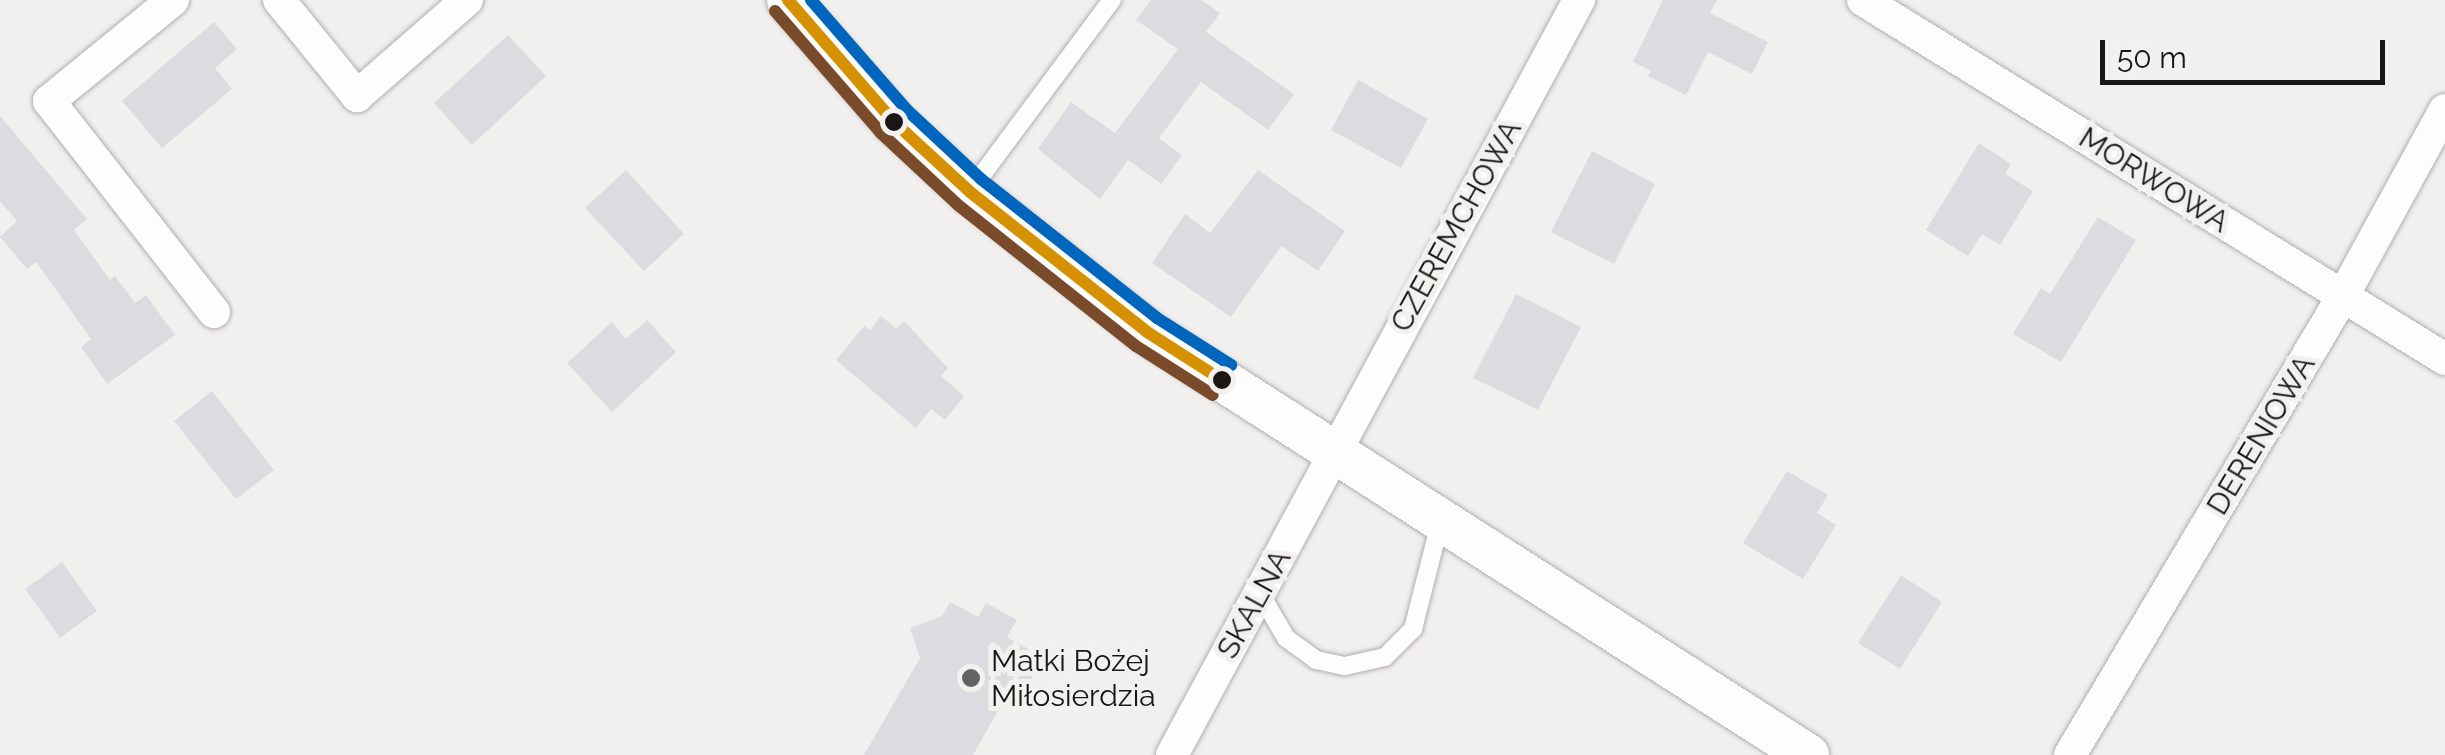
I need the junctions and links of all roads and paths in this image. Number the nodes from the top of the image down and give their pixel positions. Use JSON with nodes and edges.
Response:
{"nodes":[{"id":1,"x":172,"y":0,"type":"edge"},
{"id":2,"x":278,"y":0,"type":"edge"},
{"id":3,"x":467,"y":0,"type":"edge"},
{"id":4,"x":788,"y":0,"type":"edge"},
{"id":5,"x":1112,"y":0,"type":"edge"},
{"id":6,"x":1579,"y":0,"type":"edge"},
{"id":7,"x":1863,"y":0,"type":"edge"},
{"id":8,"x":2445,"y":110,"type":"edge"},
{"id":9,"x":970,"y":192,"type":"junction"},
{"id":10,"x":2344,"y":296,"type":"junction"},
{"id":11,"x":214,"y":312,"type":"dead end"},
{"id":12,"x":2445,"y":359,"type":"edge"},
{"id":13,"x":1338,"y":454,"type":"junction"},
{"id":14,"x":1441,"y":521,"type":"junction"},
{"id":15,"x":1260,"y":592,"type":"junction"},
{"id":16,"x":1172,"y":755,"type":"edge"},
{"id":17,"x":1808,"y":755,"type":"edge"},
{"id":18,"x":2070,"y":755,"type":"edge"}],
"edges":[{"from":1,"to":11,"type":"street"},
{"from":2,"to":3,"type":"street"},
{"from":4,"to":9,"type":"street"},
{"from":5,"to":9,"type":"lane"},
{"from":6,"to":13,"type":"street","name":"CZEREMCHOWA"},
{"from":7,"to":10,"type":"street","name":"MORWOWA"},
{"from":8,"to":10,"type":"street","name":"DERENIOWA"},
{"from":9,"to":13,"type":"street"},
{"from":10,"to":12,"type":"street","name":"MORWOWA"},
{"from":10,"to":18,"type":"street","name":"DERENIOWA"},
{"from":13,"to":14,"type":"street"},
{"from":13,"to":15,"type":"street","name":"SKALNA"},
{"from":14,"to":15,"type":"lane"},
{"from":14,"to":17,"type":"street"},
{"from":15,"to":16,"type":"street","name":"SKALNA"}]}
